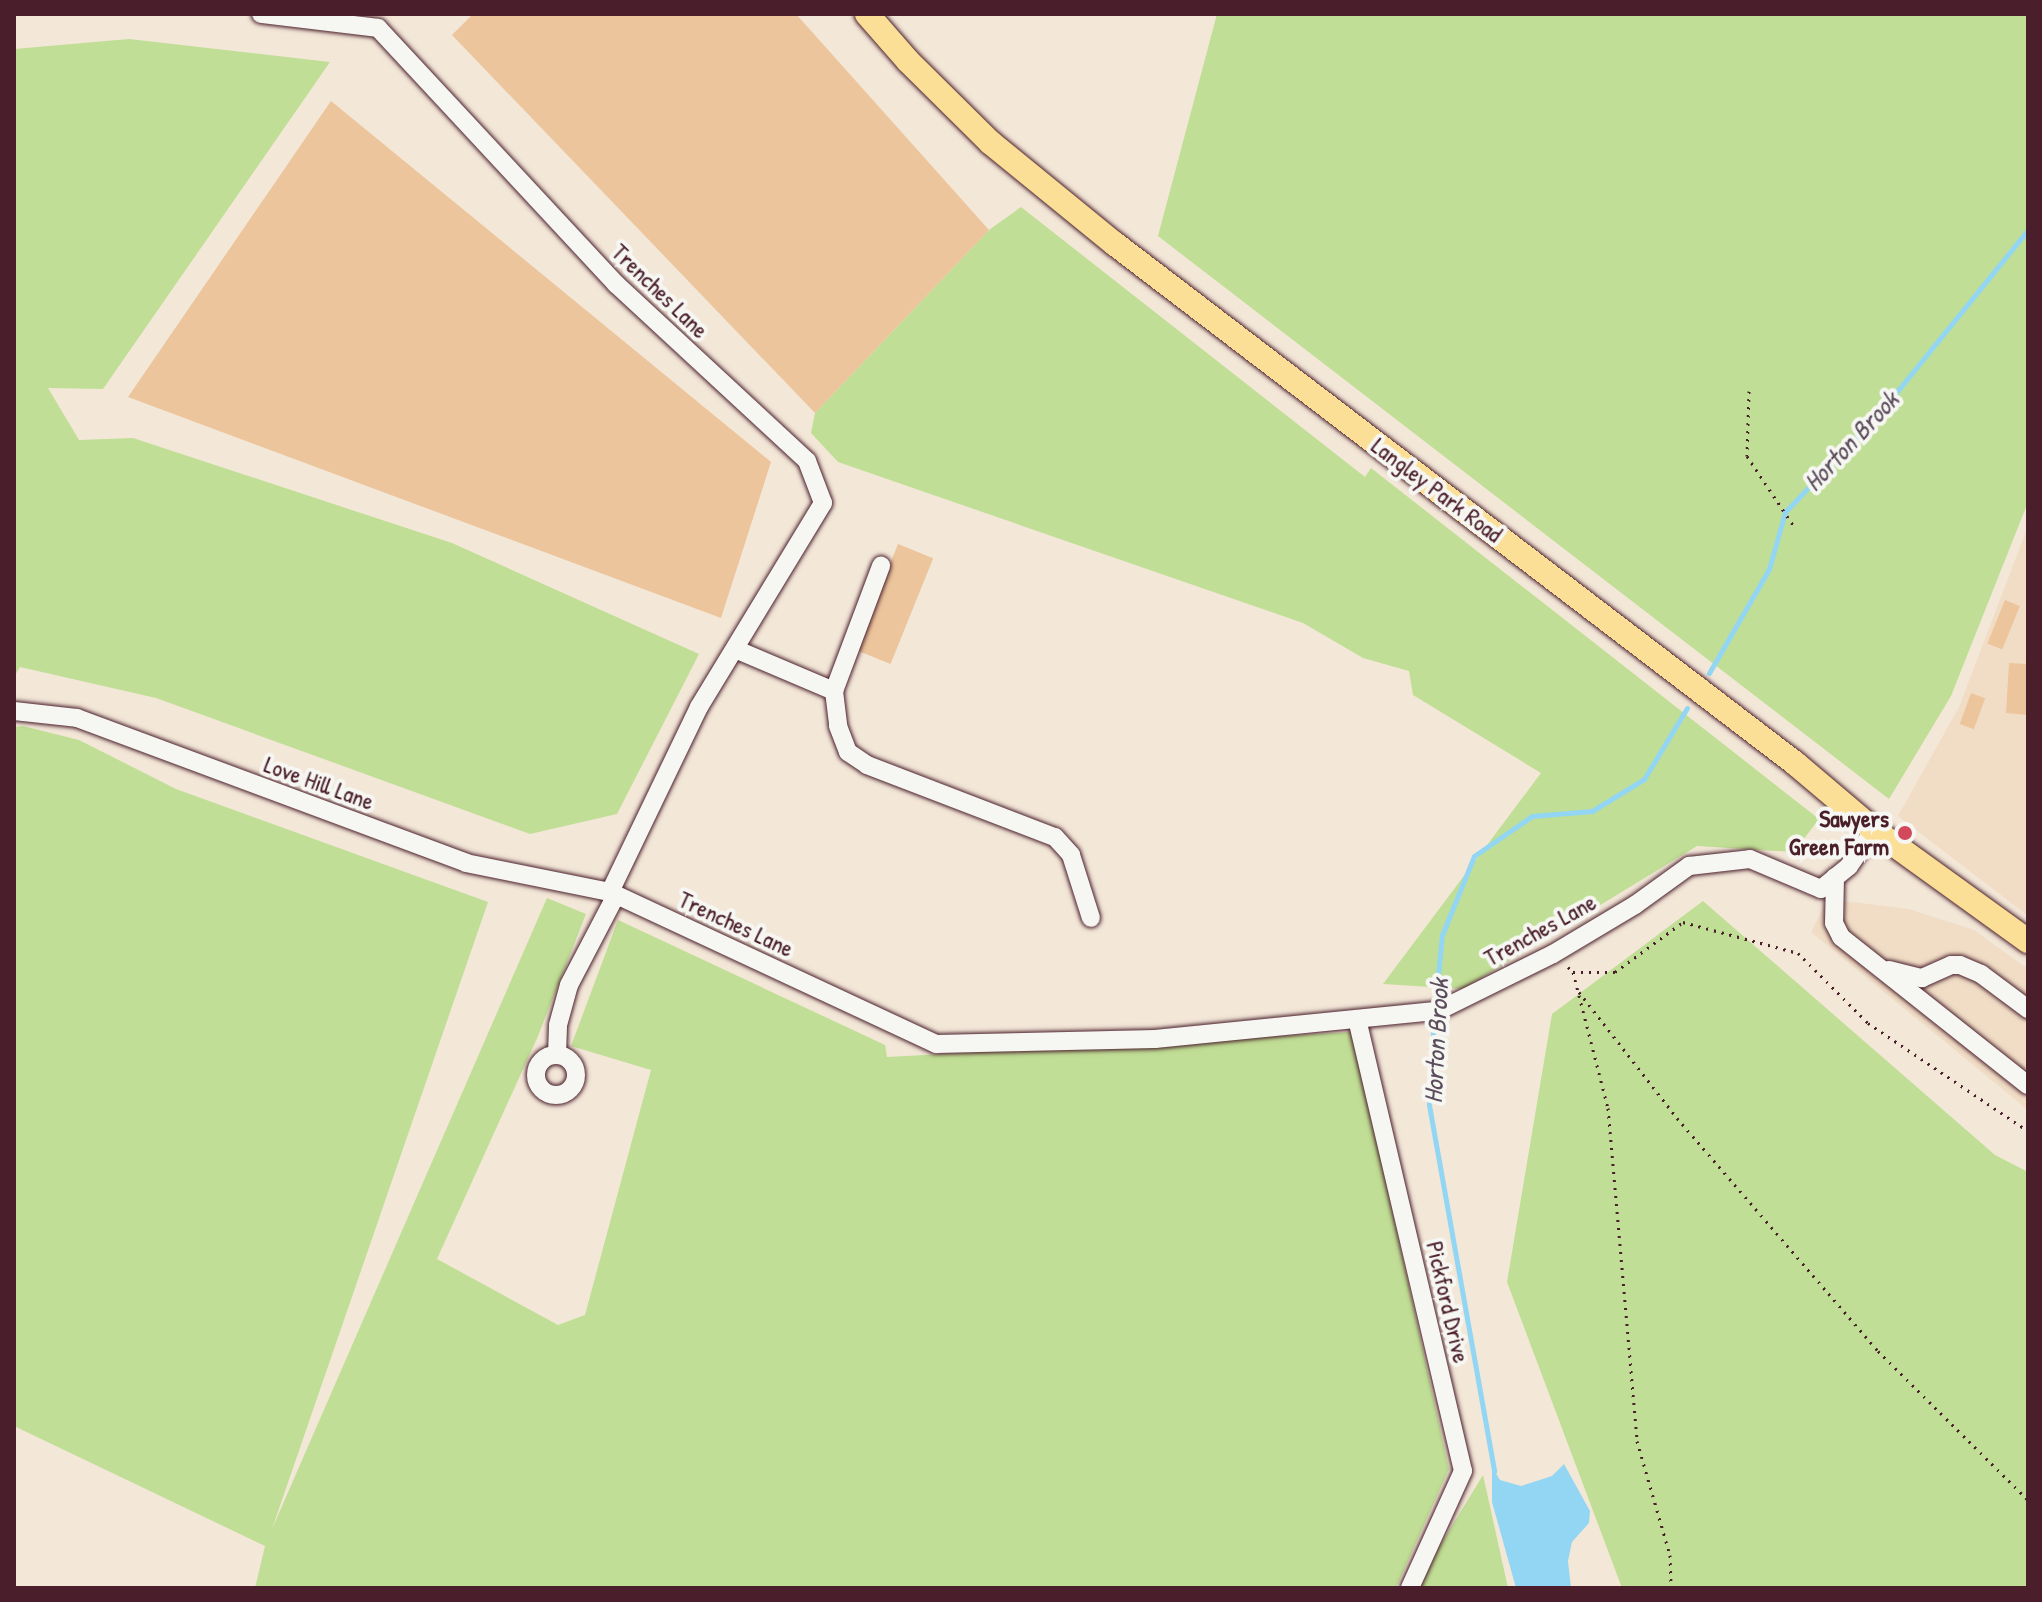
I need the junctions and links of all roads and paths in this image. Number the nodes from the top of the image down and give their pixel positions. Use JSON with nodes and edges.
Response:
{"nodes":[{"id":1,"x":261,"y":14,"type":"edge"},
{"id":2,"x":867,"y":14,"type":"edge"},
{"id":3,"x":384,"y":21,"type":"edge"},
{"id":4,"x":1749,"y":391,"type":"dead end"},
{"id":5,"x":1795,"y":528,"type":"dead end"},
{"id":6,"x":881,"y":566,"type":"dead end"},
{"id":7,"x":735,"y":649,"type":"junction"},
{"id":8,"x":834,"y":691,"type":"junction"},
{"id":9,"x":14,"y":711,"type":"edge"},
{"id":10,"x":1874,"y":830,"type":"junction"},
{"id":11,"x":1835,"y":877,"type":"junction"},
{"id":12,"x":613,"y":893,"type":"junction"},
{"id":13,"x":1091,"y":918,"type":"dead end"},
{"id":14,"x":2028,"y":941,"type":"edge"},
{"id":15,"x":1553,"y":954,"type":"junction"},
{"id":16,"x":1875,"y":965,"type":"junction"},
{"id":17,"x":1573,"y":972,"type":"junction"},
{"id":18,"x":1579,"y":992,"type":"junction"},
{"id":19,"x":2028,"y":1009,"type":"edge"},
{"id":20,"x":1357,"y":1019,"type":"junction"},
{"id":21,"x":557,"y":1055,"type":"dead end"},
{"id":22,"x":2028,"y":1085,"type":"edge"},
{"id":23,"x":2028,"y":1131,"type":"edge"},
{"id":24,"x":2028,"y":1500,"type":"edge"},
{"id":25,"x":1410,"y":1588,"type":"edge"},
{"id":26,"x":1671,"y":1588,"type":"edge"}],
"edges":[{"from":1,"to":3,"type":"street"},
{"from":2,"to":10,"type":"main road","name":"Langley Park Road"},
{"from":3,"to":7,"type":"street","name":"Trenches Lane"},
{"from":4,"to":5,"type":"path"},
{"from":6,"to":8,"type":"street"},
{"from":7,"to":8,"type":"street"},
{"from":7,"to":12,"type":"street","name":"Trenches Lane"},
{"from":8,"to":13,"type":"street"},
{"from":9,"to":12,"type":"street","name":"Love Hill Lane"},
{"from":10,"to":11,"type":"street"},
{"from":10,"to":14,"type":"main road","name":"Langley Park Road"},
{"from":11,"to":15,"type":"street","name":"Trenches Lane"},
{"from":11,"to":16,"type":"street"},
{"from":12,"to":20,"type":"street","name":"Trenches Lane"},
{"from":12,"to":21,"type":"street"},
{"from":15,"to":17,"type":"path"},
{"from":15,"to":20,"type":"street","name":"Trenches Lane"},
{"from":16,"to":19,"type":"street"},
{"from":16,"to":22,"type":"street"},
{"from":17,"to":18,"type":"path"},
{"from":17,"to":23,"type":"path"},
{"from":18,"to":24,"type":"path"},
{"from":18,"to":26,"type":"path"},
{"from":20,"to":25,"type":"street","name":"Pickford Drive"}]}
